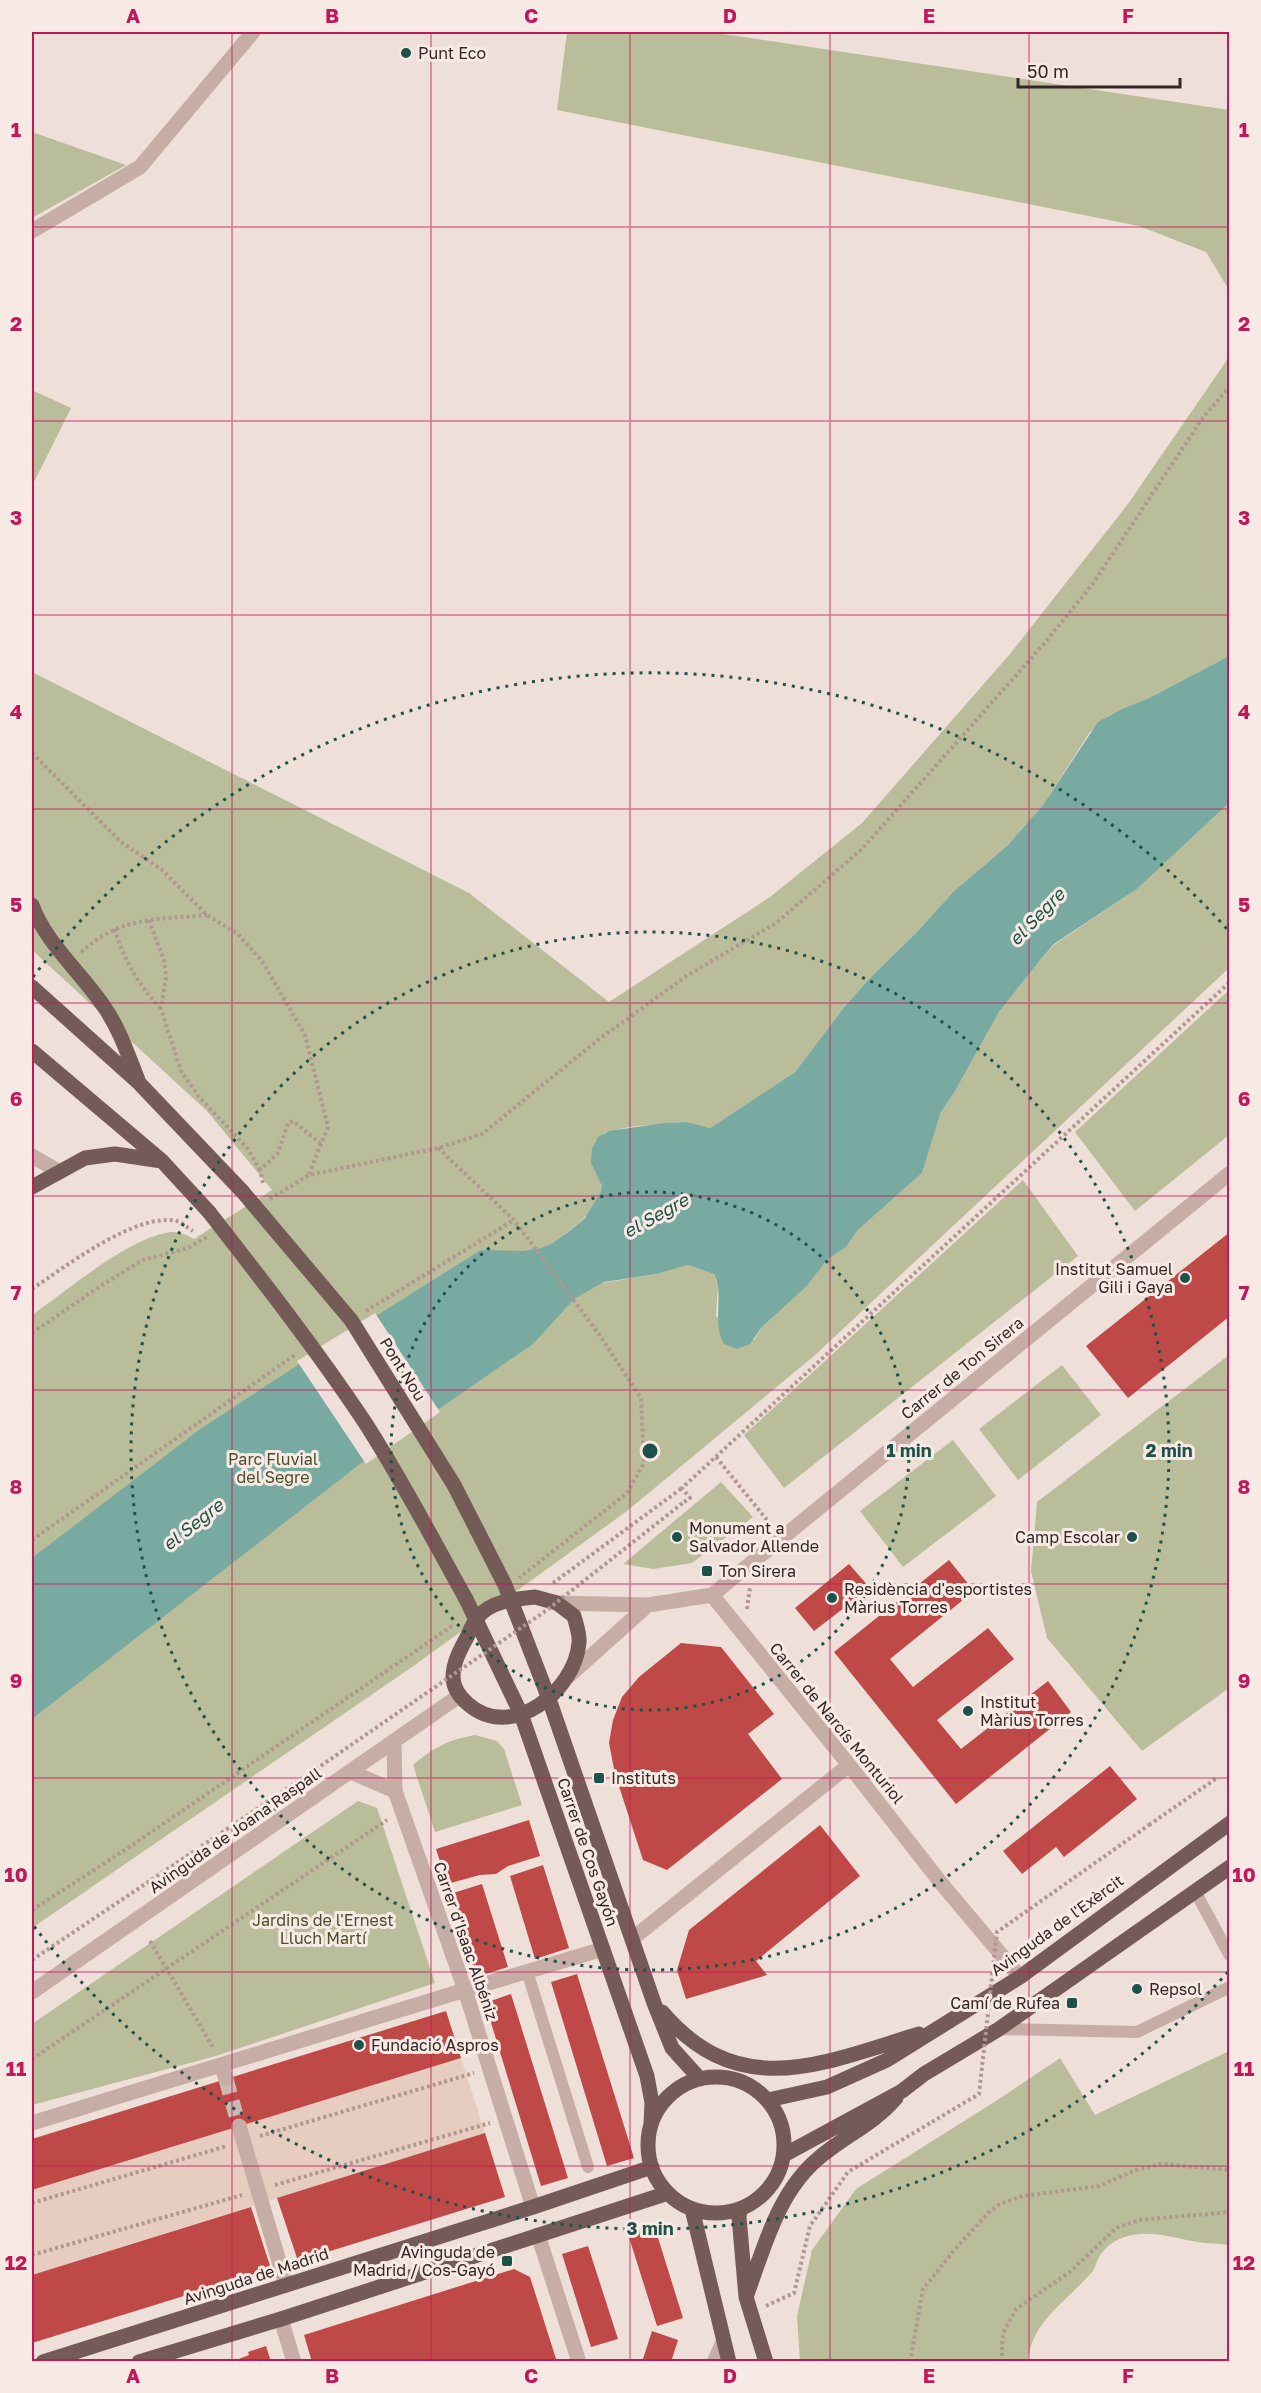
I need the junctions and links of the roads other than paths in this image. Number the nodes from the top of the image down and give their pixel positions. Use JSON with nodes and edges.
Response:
{"nodes":[{"id":1,"x":254,"y":32,"type":"edge"},
{"id":2,"x":32,"y":231,"type":"edge"},
{"id":3,"x":32,"y":905,"type":"edge"},
{"id":4,"x":32,"y":987,"type":"edge"},
{"id":5,"x":32,"y":1051,"type":"edge"},
{"id":6,"x":139,"y":1083,"type":"junction"},
{"id":7,"x":32,"y":1156,"type":"edge"},
{"id":8,"x":162,"y":1161,"type":"junction"},
{"id":9,"x":60,"y":1172,"type":"junction"},
{"id":10,"x":1230,"y":1173,"type":"edge"},
{"id":11,"x":32,"y":1176,"type":"edge"},
{"id":12,"x":32,"y":1187,"type":"edge"},
{"id":13,"x":507,"y":1591,"type":"junction"},
{"id":14,"x":712,"y":1595,"type":"junction"},
{"id":15,"x":557,"y":1603,"type":"junction"},
{"id":16,"x":648,"y":1605,"type":"junction"},
{"id":17,"x":472,"y":1609,"type":"junction"},
{"id":18,"x":570,"y":1675,"type":"junction"},
{"id":19,"x":459,"y":1696,"type":"junction"},
{"id":20,"x":549,"y":1699,"type":"junction"},
{"id":21,"x":521,"y":1714,"type":"junction"},
{"id":22,"x":394,"y":1741,"type":"junction"},
{"id":23,"x":849,"y":1765,"type":"junction"},
{"id":24,"x":351,"y":1772,"type":"junction"},
{"id":25,"x":395,"y":1791,"type":"junction"},
{"id":26,"x":1230,"y":1823,"type":"edge"},
{"id":27,"x":1230,"y":1866,"type":"edge"},
{"id":28,"x":1196,"y":1891,"type":"junction"},
{"id":29,"x":632,"y":1939,"type":"junction"},
{"id":30,"x":603,"y":1949,"type":"junction"},
{"id":31,"x":1230,"y":1956,"type":"edge"},
{"id":32,"x":527,"y":1971,"type":"junction"},
{"id":33,"x":1020,"y":1977,"type":"junction"},
{"id":34,"x":1230,"y":1987,"type":"edge"},
{"id":35,"x":465,"y":1990,"type":"junction"},
{"id":36,"x":32,"y":1992,"type":"edge"},
{"id":37,"x":654,"y":2003,"type":"junction"},
{"id":38,"x":934,"y":2029,"type":"junction"},
{"id":39,"x":999,"y":2029,"type":"junction"},
{"id":40,"x":700,"y":2079,"type":"junction"},
{"id":41,"x":902,"y":2091,"type":"junction"},
{"id":42,"x":768,"y":2100,"type":"junction"},
{"id":43,"x":32,"y":2123,"type":"edge"},
{"id":44,"x":651,"y":2124,"type":"junction"},
{"id":45,"x":239,"y":2126,"type":"tunnel mouth"},
{"id":46,"x":784,"y":2155,"type":"junction"},
{"id":47,"x":588,"y":2167,"type":"dead end"},
{"id":48,"x":652,"y":2167,"type":"junction"},
{"id":49,"x":668,"y":2193,"type":"junction"},
{"id":50,"x":533,"y":2207,"type":"junction"},
{"id":51,"x":692,"y":2209,"type":"junction"},
{"id":52,"x":740,"y":2209,"type":"junction"},
{"id":53,"x":538,"y":2235,"type":"junction"},
{"id":54,"x":286,"y":2285,"type":"junction"},
{"id":55,"x":746,"y":2297,"type":"junction"},
{"id":56,"x":281,"y":2319,"type":"junction"},
{"id":57,"x":723,"y":2342,"type":"junction"},
{"id":58,"x":43,"y":2361,"type":"edge"},
{"id":59,"x":139,"y":2361,"type":"edge"},
{"id":60,"x":294,"y":2361,"type":"edge"},
{"id":61,"x":579,"y":2361,"type":"edge"},
{"id":62,"x":714,"y":2361,"type":"edge"},
{"id":63,"x":729,"y":2361,"type":"edge"},
{"id":64,"x":766,"y":2361,"type":"edge"}],
"edges":[{"from":1,"to":2,"type":"street"},
{"from":3,"to":6,"type":"main road"},
{"from":4,"to":6,"type":"main road","name":"Pont Nou"},
{"from":5,"to":8,"type":"main road"},
{"from":6,"to":13,"type":"main road","name":"Pont Nou","bridge":true},
{"from":7,"to":9,"type":"street"},
{"from":8,"to":9,"type":"main road"},
{"from":8,"to":17,"type":"main road","bridge":true},
{"from":9,"to":12,"type":"main road"},
{"from":10,"to":14,"type":"street","name":"Carrer de Ton Sirera"},
{"from":11,"to":12,"type":"street"},
{"from":13,"to":15,"type":"main road"},
{"from":13,"to":17,"type":"main road"},
{"from":13,"to":20,"type":"main road","name":"Carrer de Cos Gayón"},
{"from":14,"to":16,"type":"street"},
{"from":14,"to":23,"type":"street","name":"Carrer de Narcís Monturiol"},
{"from":15,"to":16,"type":"street"},
{"from":15,"to":18,"type":"main road"},
{"from":16,"to":18,"type":"street"},
{"from":17,"to":19,"type":"main road"},
{"from":17,"to":21,"type":"main road","name":"Carrer de Cos Gayón"},
{"from":18,"to":20,"type":"main road"},
{"from":19,"to":21,"type":"main road"},
{"from":19,"to":22,"type":"street","name":"Avinguda de Joana Raspall"},
{"from":20,"to":21,"type":"main road"},
{"from":20,"to":29,"type":"main road","name":"Carrer de Cos Gayón"},
{"from":21,"to":30,"type":"main road","name":"Carrer de Cos Gayón"},
{"from":22,"to":24,"type":"street","name":"Avinguda de Joana Raspall"},
{"from":22,"to":25,"type":"street","name":"Carrer d'Isaac Albéniz"},
{"from":23,"to":29,"type":"street"},
{"from":23,"to":33,"type":"street","name":"Carrer de Narcís Monturiol"},
{"from":24,"to":25,"type":"street"},
{"from":24,"to":36,"type":"street","name":"Avinguda de Joana Raspall"},
{"from":25,"to":35,"type":"street","name":"Carrer d'Isaac Albéniz"},
{"from":26,"to":33,"type":"main road","name":"Avinguda de l'Exèrcit"},
{"from":27,"to":28,"type":"main road"},
{"from":28,"to":31,"type":"lane"},
{"from":28,"to":39,"type":"main road"},
{"from":29,"to":37,"type":"main road","name":"Carrer de Cos Gayón"},
{"from":30,"to":32,"type":"street"},
{"from":30,"to":44,"type":"main road","name":"Carrer de Cos Gayón"},
{"from":32,"to":35,"type":"street"},
{"from":32,"to":47,"type":"lane"},
{"from":33,"to":38,"type":"main road","name":"Avinguda de l'Exèrcit"},
{"from":34,"to":39,"type":"lane"},
{"from":35,"to":43,"type":"street"},
{"from":35,"to":50,"type":"street","name":"Carrer d'Isaac Albéniz"},
{"from":37,"to":38,"type":"main road"},
{"from":37,"to":40,"type":"main road","name":"Carrer de Cos Gayón"},
{"from":38,"to":42,"type":"main road","name":"Avinguda de l'Exèrcit"},
{"from":39,"to":41,"type":"main road"},
{"from":40,"to":42,"type":"main road"},
{"from":40,"to":44,"type":"main road"},
{"from":41,"to":46,"type":"main road"},
{"from":41,"to":55,"type":"main road"},
{"from":42,"to":46,"type":"main road"},
{"from":44,"to":48,"type":"main road"},
{"from":45,"to":54,"type":"street"},
{"from":46,"to":52,"type":"main road"},
{"from":48,"to":49,"type":"main road"},
{"from":48,"to":50,"type":"main road","name":"Avinguda de Madrid"},
{"from":49,"to":51,"type":"main road"},
{"from":49,"to":53,"type":"main road"},
{"from":50,"to":54,"type":"main road","name":"Avinguda de Madrid"},
{"from":51,"to":52,"type":"main road"},
{"from":51,"to":57,"type":"main road"},
{"from":52,"to":55,"type":"main road"},
{"from":53,"to":56,"type":"main road"},
{"from":53,"to":61,"type":"street"},
{"from":54,"to":58,"type":"main road","name":"Avinguda de Madrid"},
{"from":55,"to":64,"type":"main road"},
{"from":56,"to":59,"type":"main road"},
{"from":56,"to":60,"type":"street"},
{"from":57,"to":62,"type":"street"},
{"from":57,"to":63,"type":"main road"}]}
